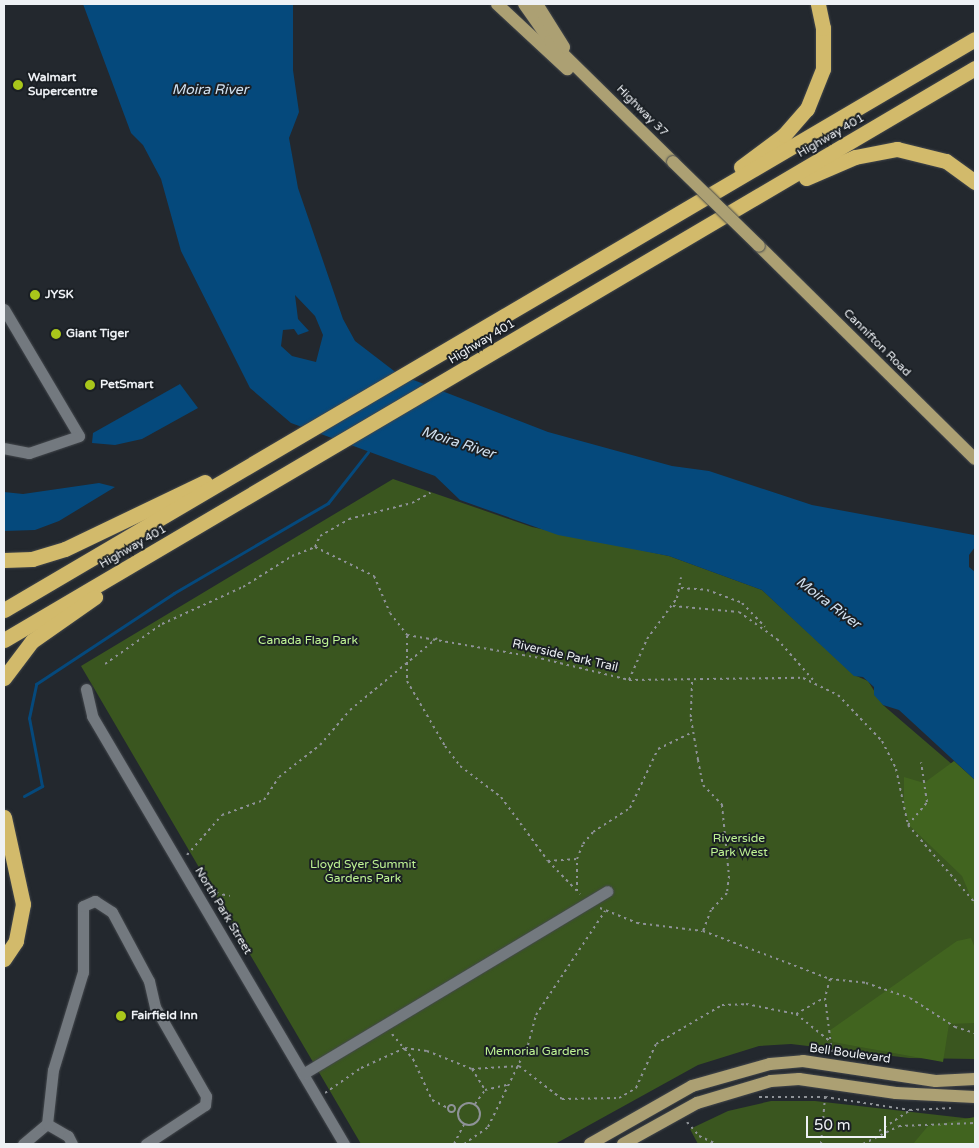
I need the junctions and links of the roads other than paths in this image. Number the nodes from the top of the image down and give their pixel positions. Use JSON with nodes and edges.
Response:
{"nodes":[{"id":1,"x":497,"y":4,"type":"edge"},
{"id":2,"x":524,"y":4,"type":"edge"},
{"id":3,"x":537,"y":4,"type":"edge"},
{"id":4,"x":818,"y":4,"type":"edge"},
{"id":5,"x":975,"y":39,"type":"edge"},
{"id":6,"x":975,"y":68,"type":"edge"},
{"id":7,"x":591,"y":80,"type":"junction"},
{"id":8,"x":647,"y":136,"type":"junction"},
{"id":9,"x":975,"y":182,"type":"edge"},
{"id":10,"x":686,"y":208,"type":"junction"},
{"id":11,"x":682,"y":241,"type":"junction"},
{"id":12,"x":759,"y":246,"type":"joint"},
{"id":13,"x":4,"y":309,"type":"edge"},
{"id":14,"x":4,"y":448,"type":"edge"},
{"id":15,"x":277,"y":448,"type":"junction"},
{"id":16,"x":975,"y":459,"type":"edge"},
{"id":17,"x":201,"y":525,"type":"junction"},
{"id":18,"x":4,"y":560,"type":"edge"},
{"id":19,"x":4,"y":610,"type":"edge"},
{"id":20,"x":4,"y":640,"type":"edge"},
{"id":21,"x":4,"y":678,"type":"edge"},
{"id":22,"x":86,"y":689,"type":"dead end"},
{"id":23,"x":4,"y":817,"type":"edge"},
{"id":24,"x":607,"y":890,"type":"dead end"},
{"id":25,"x":6,"y":956,"type":"edge"},
{"id":26,"x":303,"y":1074,"type":"junction"},
{"id":27,"x":975,"y":1079,"type":"edge"},
{"id":28,"x":975,"y":1096,"type":"edge"},
{"id":29,"x":47,"y":1124,"type":"junction"},
{"id":30,"x":28,"y":1143,"type":"edge"},
{"id":31,"x":72,"y":1144,"type":"edge"},
{"id":32,"x":146,"y":1144,"type":"edge"},
{"id":33,"x":344,"y":1144,"type":"edge"},
{"id":34,"x":590,"y":1144,"type":"edge"},
{"id":35,"x":623,"y":1144,"type":"edge"}],
"edges":[{"from":1,"to":8,"type":"main road"},
{"from":2,"to":7,"type":"main road","name":"Highway 37"},
{"from":3,"to":7,"type":"main road","name":"Highway 37"},
{"from":4,"to":10,"type":"highway"},
{"from":5,"to":10,"type":"highway","name":"Highway 401"},
{"from":6,"to":11,"type":"highway","name":"Highway 401"},
{"from":7,"to":8,"type":"main road","name":"Highway 37"},
{"from":8,"to":12,"type":"main road","name":"Highway 37","bridge":true},
{"from":9,"to":11,"type":"highway"},
{"from":10,"to":15,"type":"highway","name":"Highway 401"},
{"from":11,"to":17,"type":"highway","name":"Highway 401"},
{"from":12,"to":16,"type":"main road","name":"Cannifton Road"},
{"from":13,"to":14,"type":"street"},
{"from":15,"to":18,"type":"highway"},
{"from":15,"to":19,"type":"highway","name":"Highway 401"},
{"from":17,"to":20,"type":"highway","name":"Highway 401"},
{"from":17,"to":21,"type":"highway"},
{"from":22,"to":26,"type":"street","name":"North Park Street"},
{"from":23,"to":25,"type":"highway"},
{"from":24,"to":26,"type":"street"},
{"from":26,"to":33,"type":"street","name":"North Park Street"},
{"from":27,"to":34,"type":"main road","name":"Bell Boulevard"},
{"from":28,"to":35,"type":"main road"},
{"from":29,"to":30,"type":"street"},
{"from":29,"to":31,"type":"street"},
{"from":29,"to":32,"type":"street"}]}
